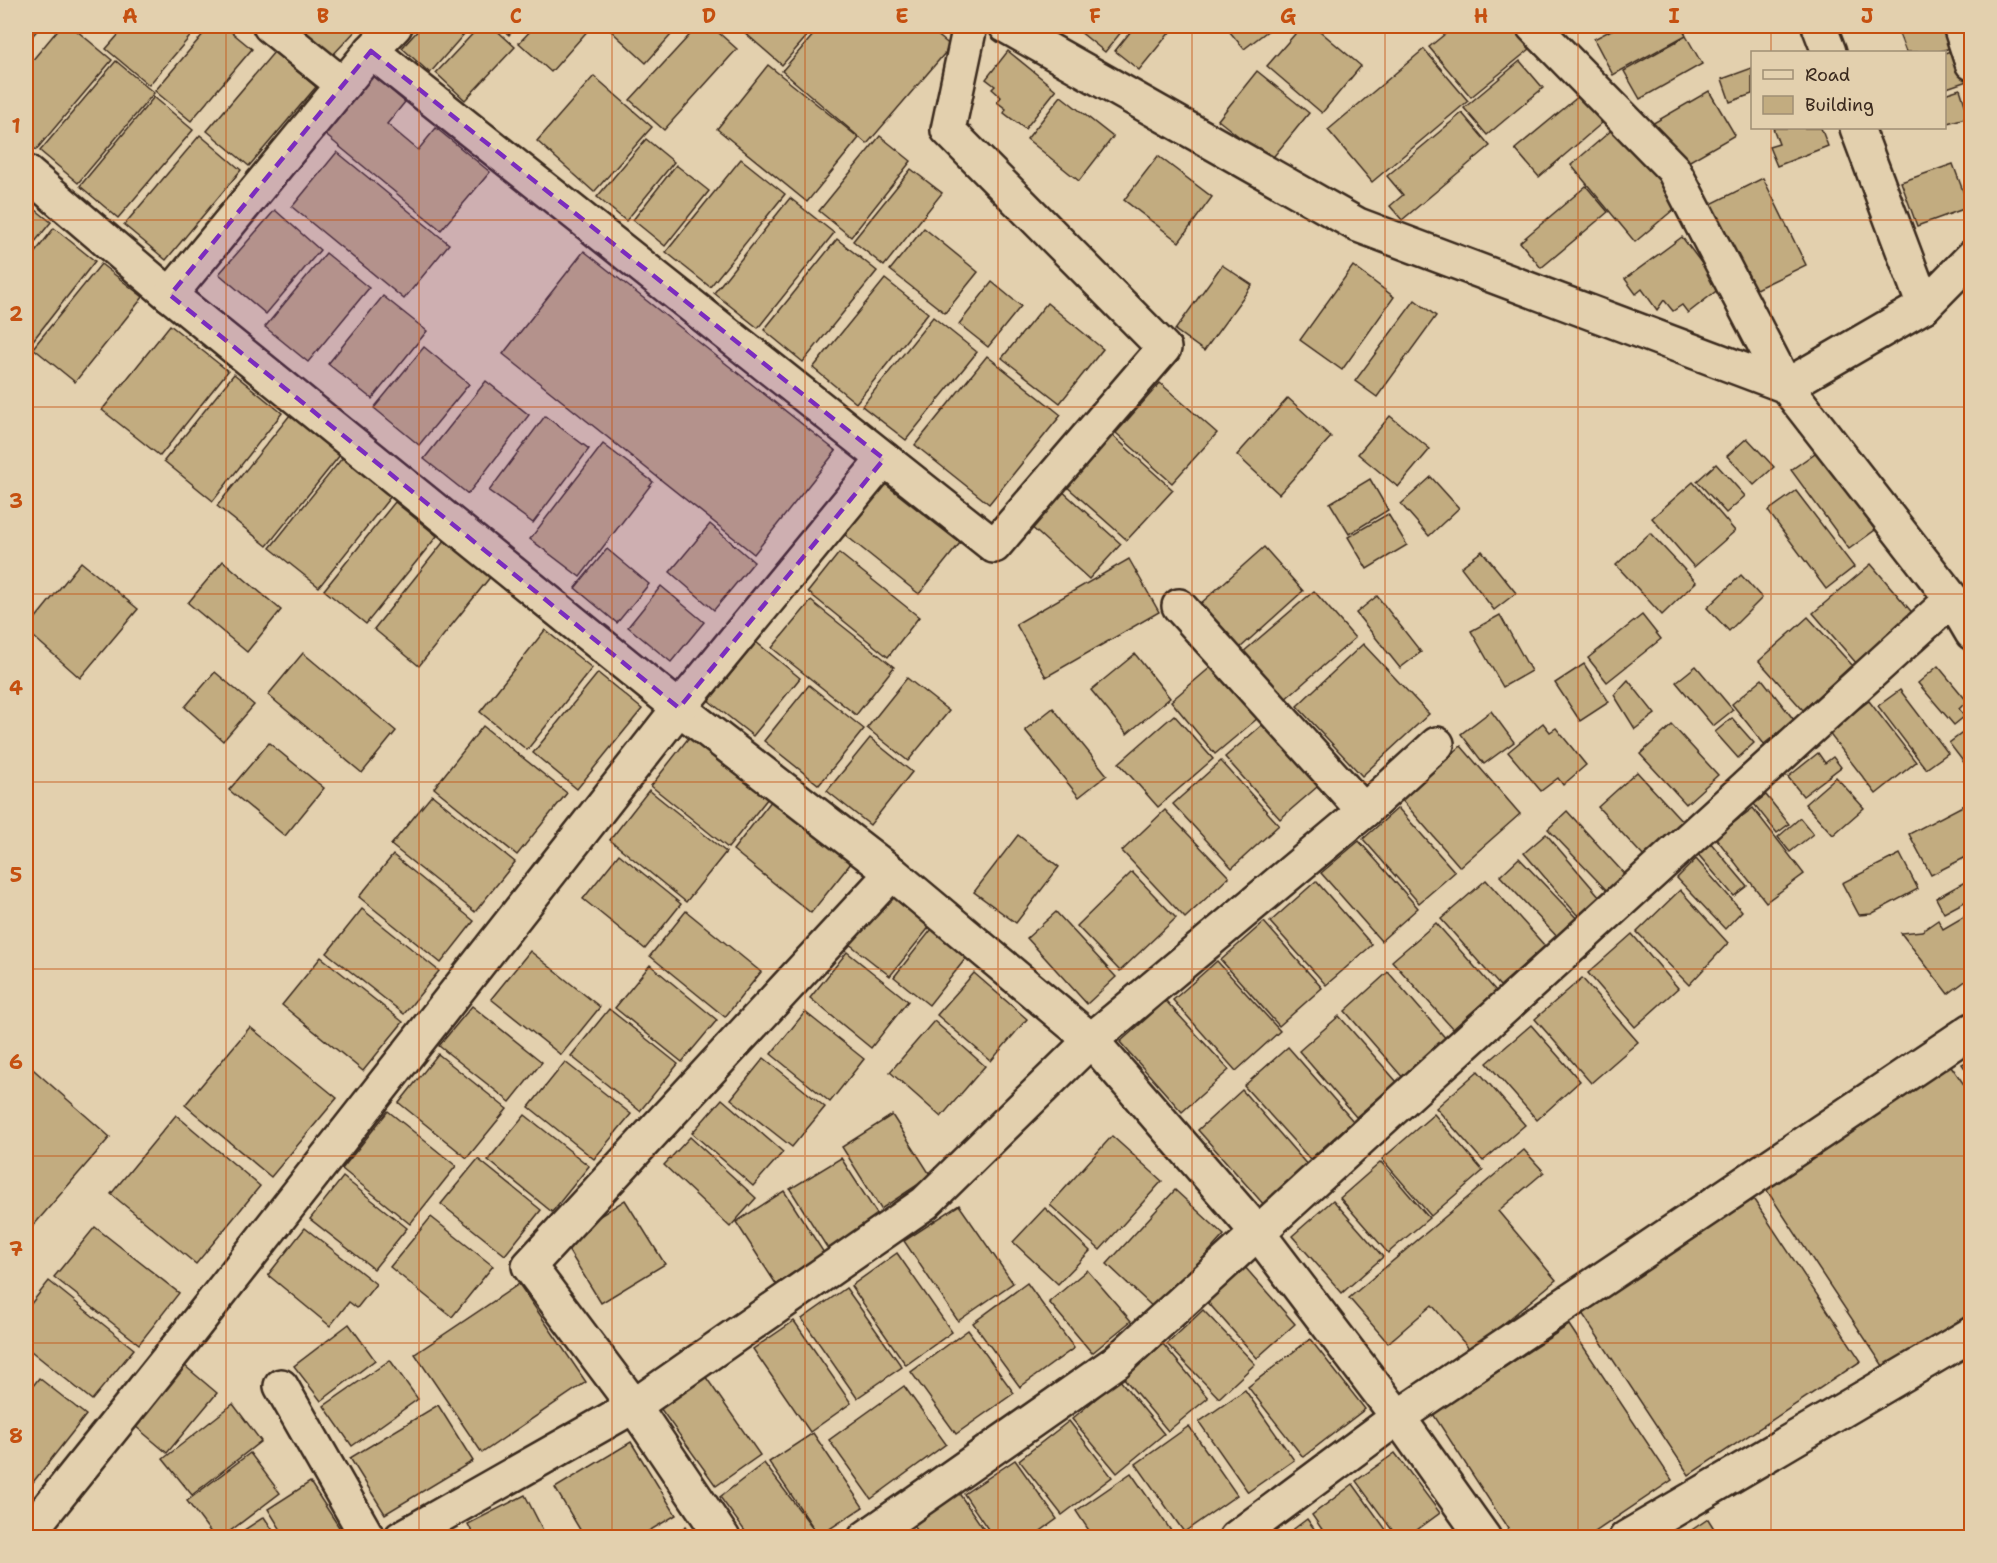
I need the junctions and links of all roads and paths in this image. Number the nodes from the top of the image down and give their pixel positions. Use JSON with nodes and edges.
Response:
{"nodes":[{"id":1,"x":270,"y":26,"type":"edge"},
{"id":2,"x":395,"y":26,"type":"edge"},
{"id":3,"x":970,"y":26,"type":"edge"},
{"id":4,"x":1006,"y":26,"type":"edge"},
{"id":5,"x":1533,"y":26,"type":"edge"},
{"id":6,"x":1819,"y":26,"type":"edge"},
{"id":7,"x":1960,"y":26,"type":"edge"},
{"id":8,"x":371,"y":51,"type":"junction"},
{"id":9,"x":1829,"y":51,"type":"edge"},
{"id":10,"x":1971,"y":63,"type":"edge"},
{"id":11,"x":343,"y":85,"type":"junction"},
{"id":12,"x":1857,"y":129,"type":"edge"},
{"id":13,"x":26,"y":172,"type":"edge"},
{"id":14,"x":1971,"y":257,"type":"edge"},
{"id":15,"x":170,"y":295,"type":"junction"},
{"id":16,"x":1924,"y":306,"type":"junction"},
{"id":17,"x":1786,"y":386,"type":"junction"},
{"id":18,"x":884,"y":459,"type":"junction"},
{"id":19,"x":1179,"y":606,"type":"dead end"},
{"id":20,"x":1965,"y":619,"type":"edge"},
{"id":21,"x":679,"y":708,"type":"junction"},
{"id":22,"x":1437,"y":744,"type":"dead end"},
{"id":23,"x":1364,"y":810,"type":"junction"},
{"id":24,"x":892,"y":873,"type":"junction"},
{"id":25,"x":1971,"y":1030,"type":"edge"},
{"id":26,"x":1091,"y":1040,"type":"junction"},
{"id":27,"x":1258,"y":1233,"type":"junction"},
{"id":28,"x":1971,"y":1335,"type":"edge"},
{"id":29,"x":281,"y":1386,"type":"dead end"},
{"id":30,"x":634,"y":1406,"type":"junction"},
{"id":31,"x":1398,"y":1417,"type":"junction"},
{"id":32,"x":26,"y":1536,"type":"edge"},
{"id":33,"x":368,"y":1538,"type":"edge"},
{"id":34,"x":401,"y":1538,"type":"edge"},
{"id":35,"x":723,"y":1538,"type":"edge"},
{"id":36,"x":865,"y":1538,"type":"edge"},
{"id":37,"x":1236,"y":1538,"type":"edge"},
{"id":38,"x":1484,"y":1538,"type":"edge"},
{"id":39,"x":1626,"y":1538,"type":"edge"}],
"edges":[{"from":1,"to":11,"type":"street"},
{"from":2,"to":8,"type":"street"},
{"from":3,"to":18,"type":"street"},
{"from":4,"to":17,"type":"street"},
{"from":5,"to":17,"type":"street"},
{"from":6,"to":9,"type":"street"},
{"from":7,"to":10,"type":"street"},
{"from":8,"to":11,"type":"street"},
{"from":8,"to":18,"type":"street"},
{"from":11,"to":15,"type":"street"},
{"from":12,"to":16,"type":"street"},
{"from":13,"to":15,"type":"street"},
{"from":14,"to":16,"type":"street"},
{"from":15,"to":21,"type":"street"},
{"from":16,"to":17,"type":"street"},
{"from":17,"to":20,"type":"street"},
{"from":18,"to":21,"type":"street"},
{"from":19,"to":23,"type":"street"},
{"from":20,"to":27,"type":"street"},
{"from":21,"to":24,"type":"street"},
{"from":21,"to":32,"type":"street"},
{"from":22,"to":23,"type":"street"},
{"from":23,"to":26,"type":"street"},
{"from":24,"to":26,"type":"street"},
{"from":24,"to":30,"type":"street"},
{"from":25,"to":31,"type":"street"},
{"from":26,"to":27,"type":"street"},
{"from":26,"to":30,"type":"street"},
{"from":27,"to":31,"type":"street"},
{"from":27,"to":36,"type":"street"},
{"from":28,"to":39,"type":"street"},
{"from":29,"to":33,"type":"street"},
{"from":30,"to":34,"type":"street"},
{"from":30,"to":35,"type":"street"},
{"from":31,"to":37,"type":"street"},
{"from":31,"to":38,"type":"street"}]}
